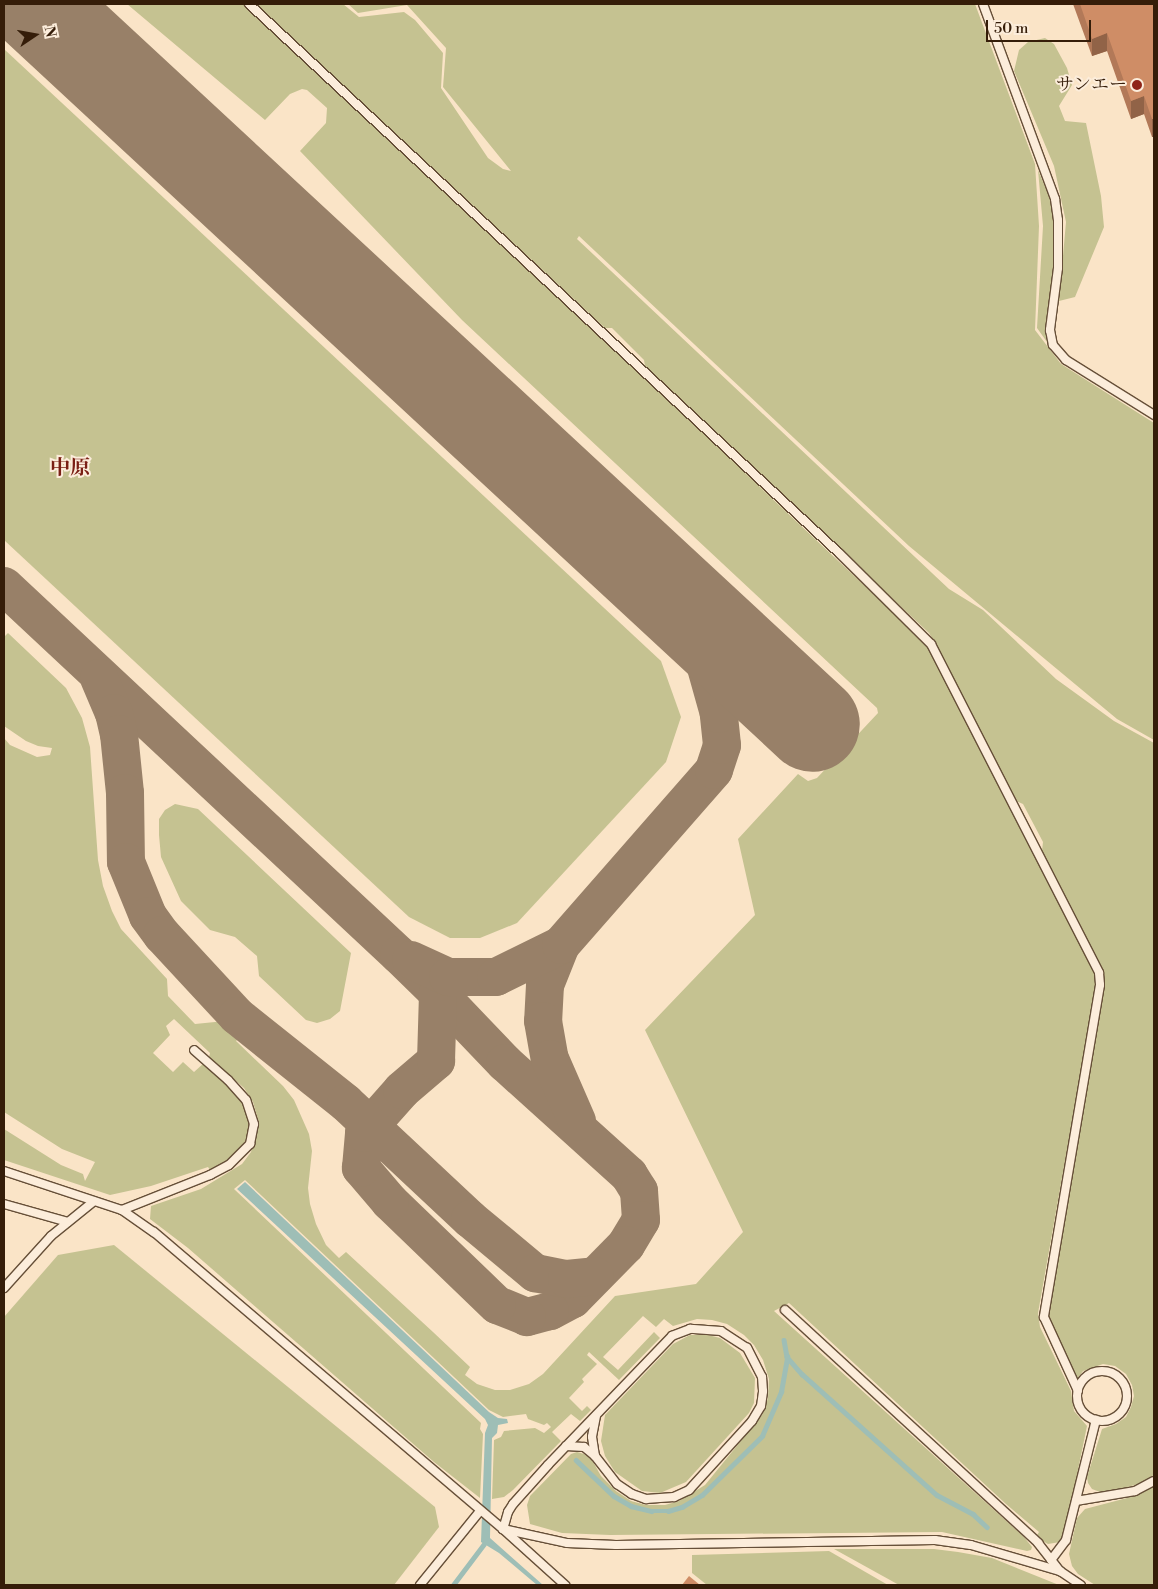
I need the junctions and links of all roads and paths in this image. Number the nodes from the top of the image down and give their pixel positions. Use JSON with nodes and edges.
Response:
{"nodes":[{"id":1,"x":249,"y":4,"type":"edge"},
{"id":2,"x":983,"y":4,"type":"edge"},
{"id":3,"x":1154,"y":415,"type":"edge"},
{"id":4,"x":194,"y":1050,"type":"dead end"},
{"id":5,"x":4,"y":1171,"type":"edge"},
{"id":6,"x":94,"y":1200,"type":"junction"},
{"id":7,"x":4,"y":1204,"type":"edge"},
{"id":8,"x":122,"y":1210,"type":"junction"},
{"id":9,"x":68,"y":1222,"type":"junction"},
{"id":10,"x":4,"y":1288,"type":"edge"},
{"id":11,"x":785,"y":1310,"type":"dead end"},
{"id":12,"x":1078,"y":1391,"type":"junction"},
{"id":13,"x":596,"y":1416,"type":"junction"},
{"id":14,"x":1096,"y":1420,"type":"junction"},
{"id":15,"x":566,"y":1446,"type":"junction"},
{"id":16,"x":595,"y":1456,"type":"junction"},
{"id":17,"x":1154,"y":1481,"type":"edge"},
{"id":18,"x":1076,"y":1501,"type":"junction"},
{"id":19,"x":480,"y":1511,"type":"junction"},
{"id":20,"x":503,"y":1529,"type":"junction"},
{"id":21,"x":1052,"y":1560,"type":"junction"},
{"id":22,"x":1060,"y":1571,"type":"junction"},
{"id":23,"x":420,"y":1585,"type":"edge"},
{"id":24,"x":565,"y":1585,"type":"edge"},
{"id":25,"x":1081,"y":1585,"type":"edge"}],
"edges":[{"from":1,"to":12,"type":"lane"},
{"from":2,"to":3,"type":"lane"},
{"from":4,"to":8,"type":"lane"},
{"from":5,"to":6,"type":"lane"},
{"from":6,"to":8,"type":"lane"},
{"from":6,"to":9,"type":"lane"},
{"from":7,"to":9,"type":"lane"},
{"from":8,"to":19,"type":"lane"},
{"from":9,"to":10,"type":"lane"},
{"from":11,"to":21,"type":"lane"},
{"from":12,"to":14,"type":"lane"},
{"from":12,"to":14,"type":"lane"},
{"from":13,"to":15,"type":"lane"},
{"from":13,"to":16,"type":"lane"},
{"from":13,"to":16,"type":"lane"},
{"from":14,"to":18,"type":"lane"},
{"from":15,"to":16,"type":"lane"},
{"from":15,"to":20,"type":"lane"},
{"from":17,"to":18,"type":"lane"},
{"from":18,"to":21,"type":"lane"},
{"from":19,"to":20,"type":"lane"},
{"from":19,"to":23,"type":"lane"},
{"from":20,"to":22,"type":"lane"},
{"from":20,"to":24,"type":"lane"},
{"from":21,"to":22,"type":"lane"},
{"from":22,"to":25,"type":"lane"}]}
